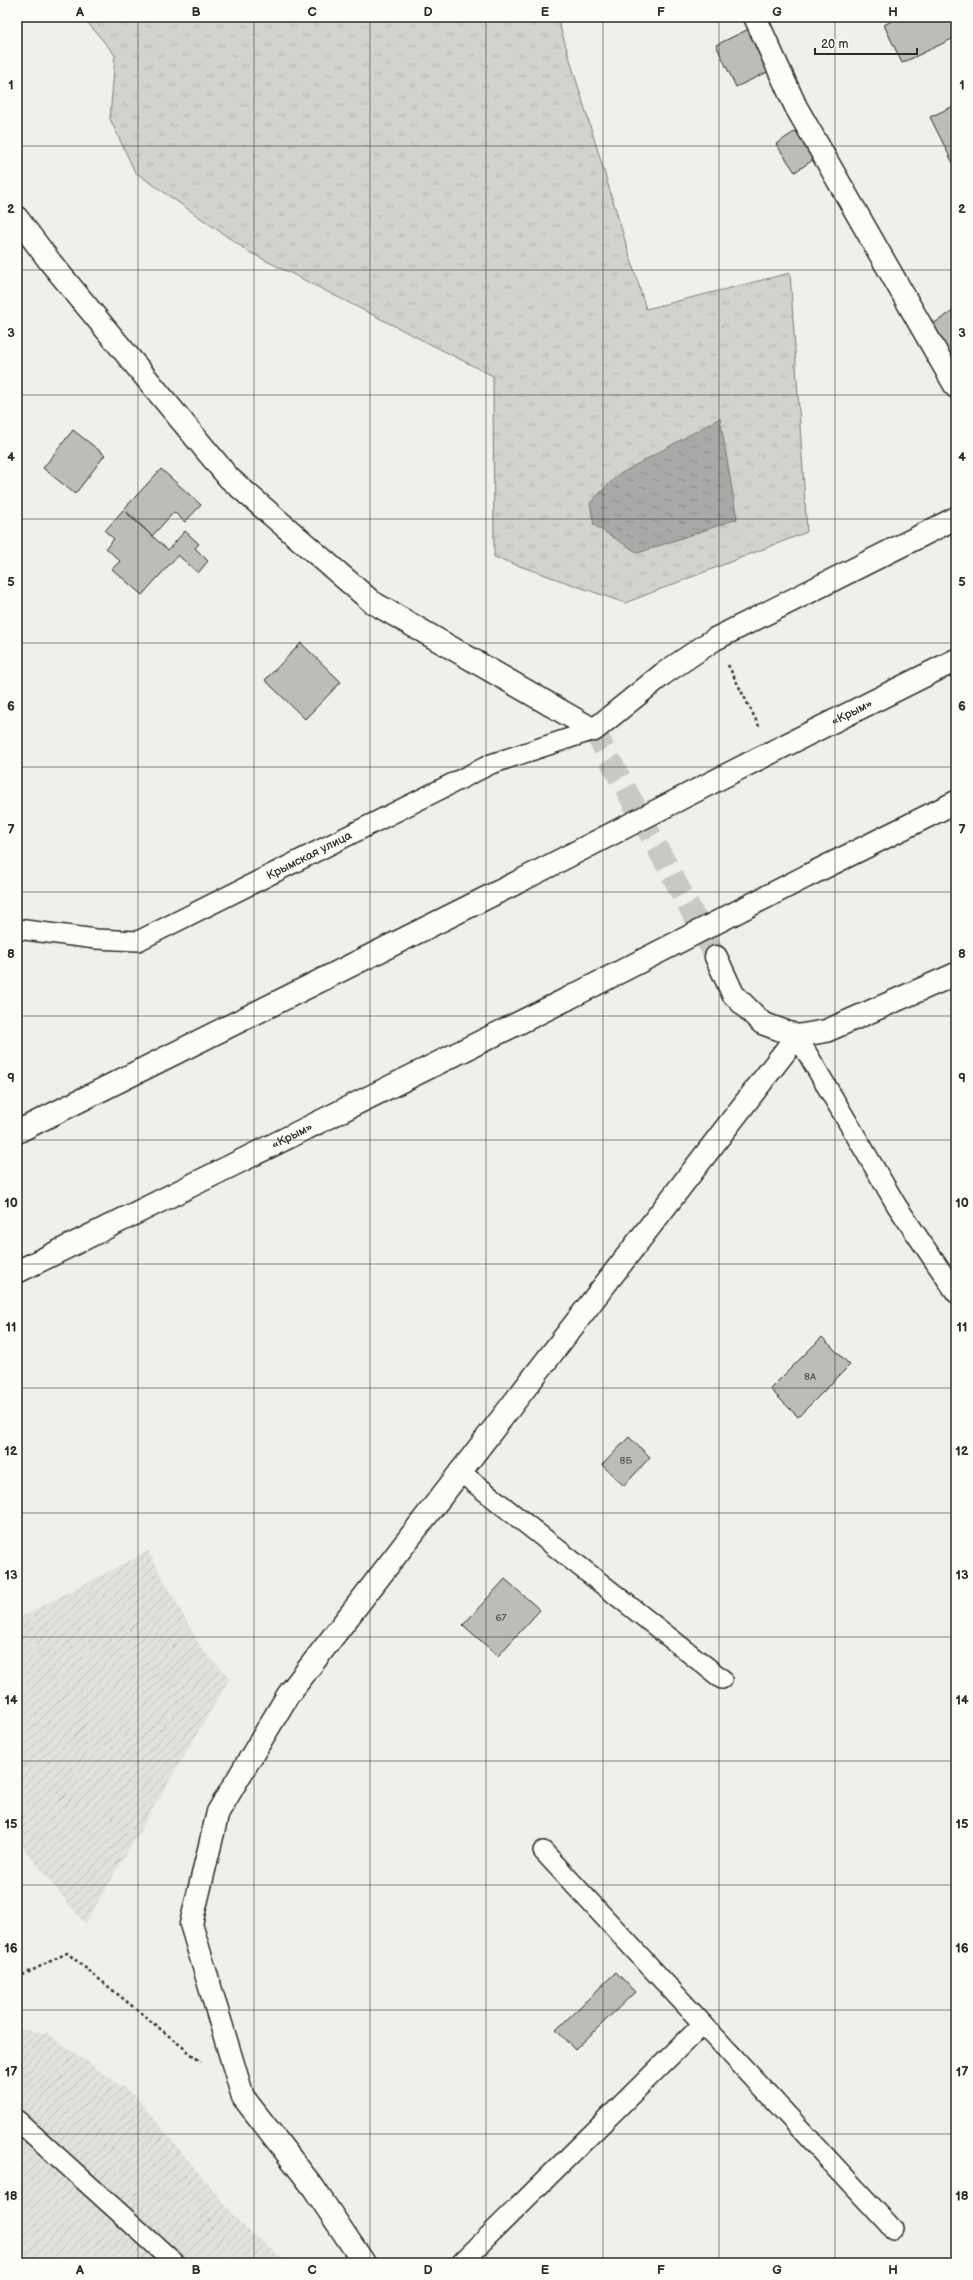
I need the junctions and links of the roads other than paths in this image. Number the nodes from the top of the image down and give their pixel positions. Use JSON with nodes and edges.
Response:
{"nodes":[{"id":1,"x":755,"y":17,"type":"edge"},
{"id":2,"x":17,"y":218,"type":"edge"},
{"id":3,"x":956,"y":387,"type":"edge"},
{"id":4,"x":956,"y":518,"type":"edge"},
{"id":5,"x":956,"y":660,"type":"edge"},
{"id":6,"x":594,"y":730,"type":"junction"},
{"id":7,"x":956,"y":802,"type":"edge"},
{"id":8,"x":17,"y":929,"type":"edge"},
{"id":9,"x":716,"y":957,"type":"tunnel mouth"},
{"id":10,"x":956,"y":974,"type":"edge"},
{"id":11,"x":797,"y":1036,"type":"junction"},
{"id":12,"x":17,"y":1132,"type":"edge"},
{"id":13,"x":17,"y":1272,"type":"edge"},
{"id":14,"x":956,"y":1293,"type":"edge"},
{"id":15,"x":460,"y":1471,"type":"junction"},
{"id":16,"x":722,"y":1679,"type":"dead end"},
{"id":17,"x":543,"y":1851,"type":"dead end"},
{"id":18,"x":703,"y":2024,"type":"junction"},
{"id":19,"x":17,"y":2120,"type":"edge"},
{"id":20,"x":893,"y":2229,"type":"dead end"},
{"id":21,"x":175,"y":2263,"type":"edge"},
{"id":22,"x":364,"y":2263,"type":"edge"},
{"id":23,"x":461,"y":2263,"type":"edge"}],
"edges":[{"from":1,"to":3,"type":"main road"},
{"from":2,"to":6,"type":"main road"},
{"from":4,"to":6,"type":"main road"},
{"from":5,"to":12,"type":"main road","name":"«Крым»","bridge":true},
{"from":6,"to":8,"type":"lane","name":"Крымская улица"},
{"from":7,"to":13,"type":"main road","name":"«Крым»","bridge":true},
{"from":9,"to":11,"type":"main road"},
{"from":10,"to":11,"type":"main road"},
{"from":11,"to":14,"type":"lane"},
{"from":11,"to":15,"type":"main road"},
{"from":15,"to":16,"type":"lane"},
{"from":15,"to":22,"type":"main road"},
{"from":17,"to":18,"type":"lane"},
{"from":18,"to":20,"type":"lane"},
{"from":18,"to":23,"type":"lane"},
{"from":19,"to":21,"type":"lane"}]}
